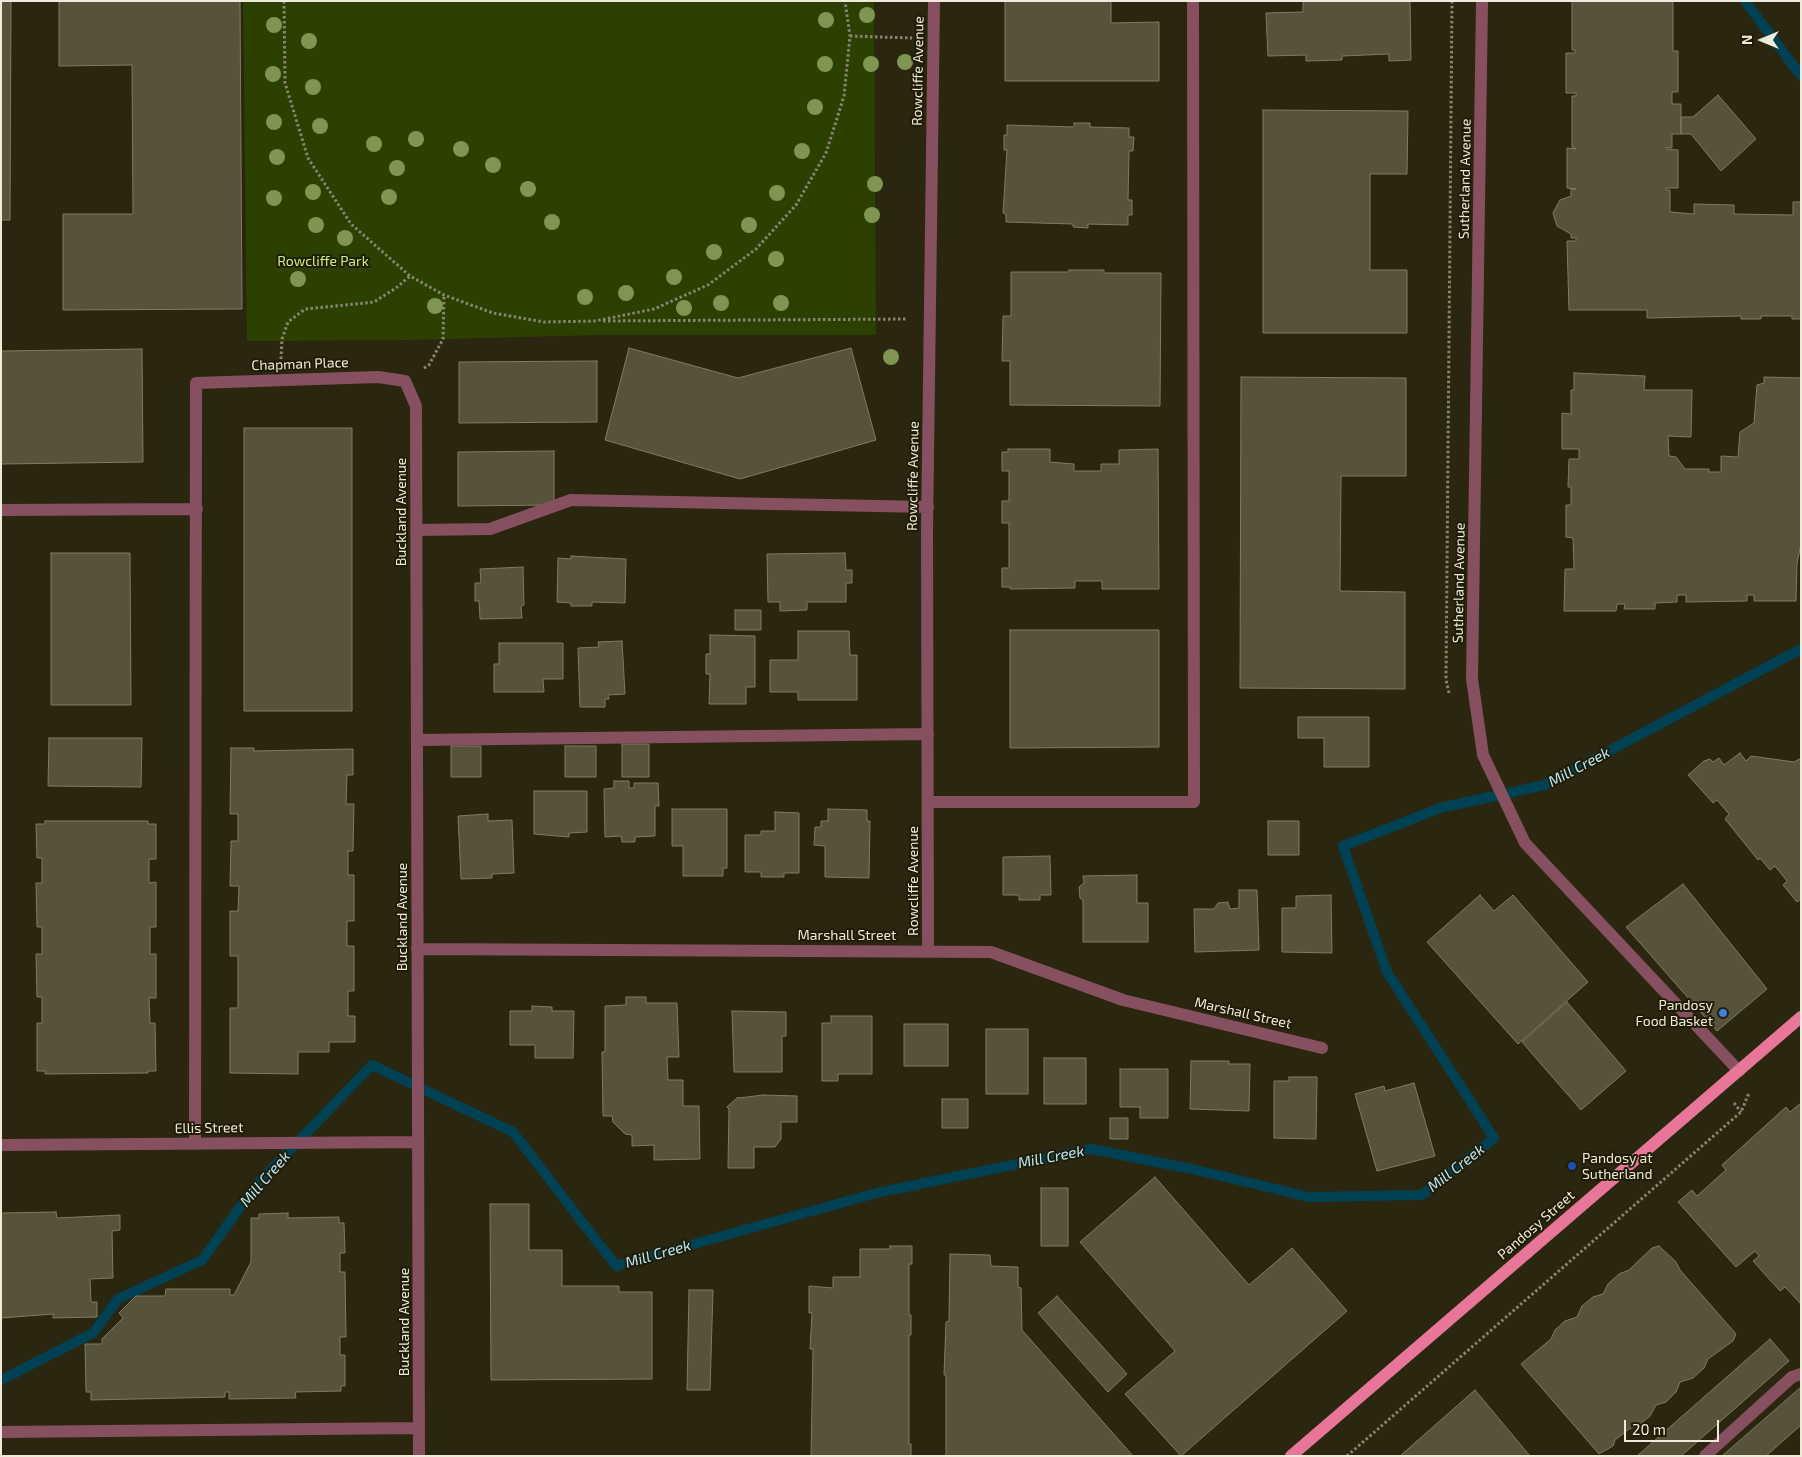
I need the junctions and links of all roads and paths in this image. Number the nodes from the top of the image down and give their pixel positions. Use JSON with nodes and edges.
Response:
{"nodes":[{"id":1,"x":284,"y":1,"type":"edge"},
{"id":2,"x":845,"y":1,"type":"edge"},
{"id":3,"x":934,"y":1,"type":"edge"},
{"id":4,"x":1193,"y":1,"type":"edge"},
{"id":5,"x":1452,"y":1,"type":"edge"},
{"id":6,"x":1482,"y":1,"type":"edge"},
{"id":7,"x":850,"y":36,"type":"junction"},
{"id":8,"x":934,"y":39,"type":"junction"},
{"id":9,"x":410,"y":276,"type":"junction"},
{"id":10,"x":444,"y":295,"type":"junction"},
{"id":11,"x":930,"y":319,"type":"junction"},
{"id":12,"x":595,"y":321,"type":"junction"},
{"id":13,"x":281,"y":379,"type":"junction"},
{"id":14,"x":405,"y":381,"type":"junction"},
{"id":15,"x":928,"y":507,"type":"junction"},
{"id":16,"x":196,"y":509,"type":"junction"},
{"id":17,"x":1,"y":510,"type":"edge"},
{"id":18,"x":416,"y":530,"type":"junction"},
{"id":19,"x":1450,"y":699,"type":"dead end"},
{"id":20,"x":928,"y":734,"type":"junction"},
{"id":21,"x":417,"y":740,"type":"junction"},
{"id":22,"x":928,"y":802,"type":"junction"},
{"id":23,"x":418,"y":949,"type":"junction"},
{"id":24,"x":928,"y":950,"type":"junction"},
{"id":25,"x":1801,"y":1018,"type":"edge"},
{"id":26,"x":1322,"y":1048,"type":"dead end"},
{"id":27,"x":1739,"y":1071,"type":"junction"},
{"id":28,"x":1742,"y":1112,"type":"dead end"},
{"id":29,"x":418,"y":1142,"type":"junction"},
{"id":30,"x":195,"y":1144,"type":"junction"},
{"id":31,"x":1,"y":1145,"type":"edge"},
{"id":32,"x":1801,"y":1374,"type":"edge"},
{"id":33,"x":419,"y":1428,"type":"junction"},
{"id":34,"x":1,"y":1432,"type":"edge"},
{"id":35,"x":419,"y":1456,"type":"edge"},
{"id":36,"x":1291,"y":1456,"type":"edge"},
{"id":37,"x":1347,"y":1456,"type":"edge"},
{"id":38,"x":1705,"y":1456,"type":"edge"}],
"edges":[{"from":1,"to":9,"type":"path"},
{"from":2,"to":7,"type":"path"},
{"from":3,"to":8,"type":"street","name":"Rowcliffe Avenue"},
{"from":4,"to":22,"type":"street"},
{"from":5,"to":19,"type":"path"},
{"from":6,"to":27,"type":"street","name":"Sutherland Avenue"},
{"from":7,"to":8,"type":"path"},
{"from":7,"to":12,"type":"path"},
{"from":8,"to":11,"type":"street","name":"Rowcliffe Avenue"},
{"from":9,"to":10,"type":"path"},
{"from":9,"to":13,"type":"path"},
{"from":10,"to":12,"type":"path"},
{"from":10,"to":14,"type":"path"},
{"from":11,"to":12,"type":"path"},
{"from":11,"to":15,"type":"street","name":"Rowcliffe Avenue"},
{"from":13,"to":14,"type":"street","name":"Chapman Place"},
{"from":13,"to":16,"type":"street","name":"Chapman Place"},
{"from":14,"to":18,"type":"street","name":"Buckland Avenue"},
{"from":15,"to":18,"type":"street"},
{"from":15,"to":20,"type":"street","name":"Rowcliffe Avenue"},
{"from":16,"to":17,"type":"street"},
{"from":16,"to":30,"type":"street"},
{"from":18,"to":21,"type":"street","name":"Buckland Avenue"},
{"from":20,"to":21,"type":"street"},
{"from":20,"to":22,"type":"street","name":"Rowcliffe Avenue"},
{"from":21,"to":23,"type":"street","name":"Buckland Avenue"},
{"from":22,"to":24,"type":"street","name":"Rowcliffe Avenue"},
{"from":23,"to":24,"type":"street","name":"Marshall Street"},
{"from":23,"to":29,"type":"street","name":"Buckland Avenue"},
{"from":24,"to":26,"type":"street","name":"Marshall Street"},
{"from":25,"to":27,"type":"main road","name":"Pandosy Street"},
{"from":27,"to":36,"type":"main road","name":"Pandosy Street"},
{"from":28,"to":37,"type":"path"},
{"from":29,"to":30,"type":"street","name":"Ellis Street"},
{"from":29,"to":33,"type":"street","name":"Buckland Avenue"},
{"from":30,"to":31,"type":"street","name":"Ellis Street"},
{"from":32,"to":38,"type":"street"},
{"from":33,"to":34,"type":"street"},
{"from":33,"to":35,"type":"street","name":"Buckland Avenue"}]}
